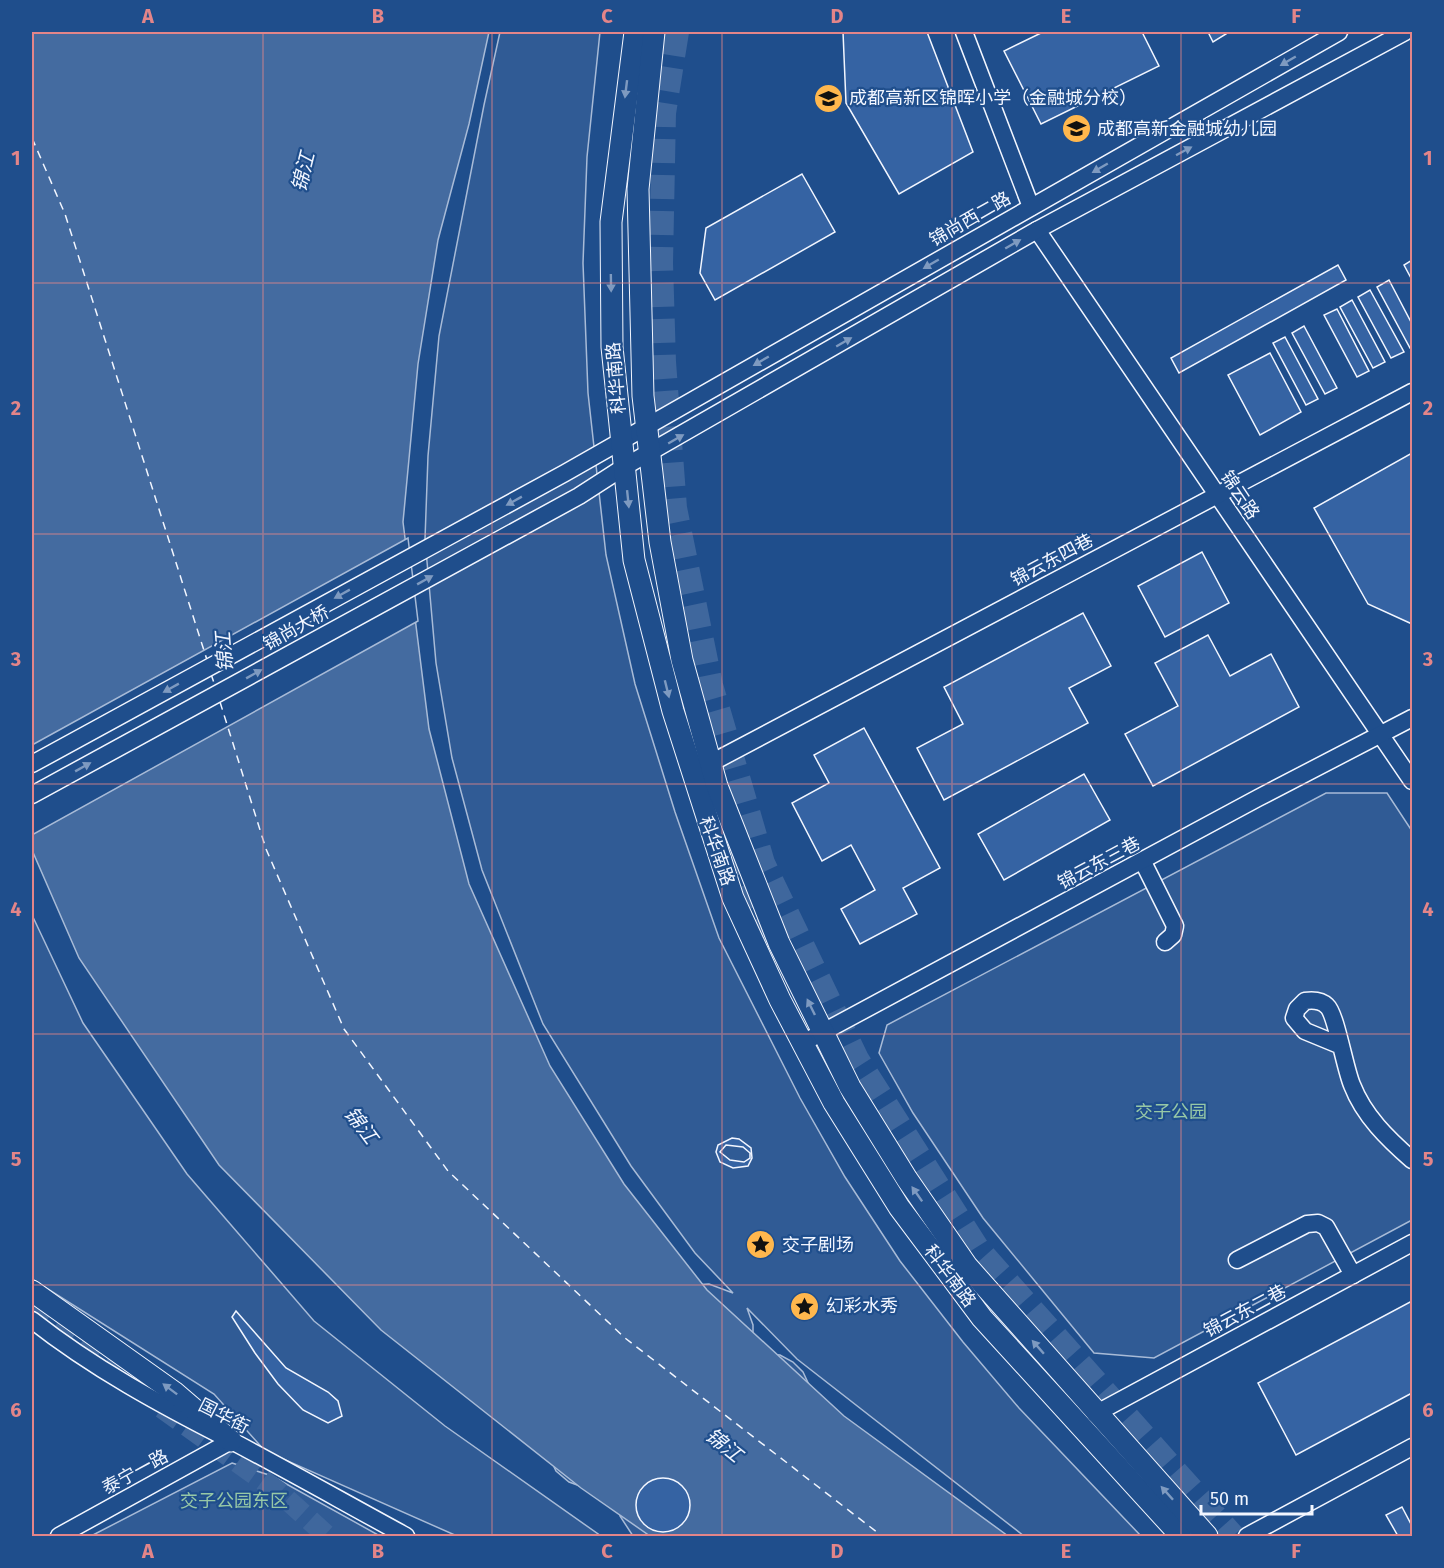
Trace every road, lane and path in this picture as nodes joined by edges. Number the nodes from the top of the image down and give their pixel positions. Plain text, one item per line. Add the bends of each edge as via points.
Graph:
1 (964, 32) edge
2 (1338, 32) edge
3 (1405, 32) edge
4 (650, 33) edge
5 (1031, 207) junction
6 (1037, 230) junction
7 (1413, 392) edge
8 (648, 425) junction
9 (621, 440) junction
10 (651, 454) junction
11 (624, 467) junction
12 (1217, 495) junction
13 (1413, 718) edge
14 (1381, 735) junction
15 (711, 763) junction
16 (32, 764) edge
17 (1413, 781) edge
18 (32, 795) edge
19 (1143, 862) junction
20 (1165, 942) dead end
21 (823, 1032) junction
22 (803, 1042) junction
23 (1339, 1045) dead end
24 (1413, 1160) edge
25 (1413, 1243) edge
26 (1237, 1260) dead end
27 (1353, 1275) junction
28 (32, 1291) edge
29 (32, 1320) edge
30 (1095, 1414) junction
31 (231, 1441) junction
32 (1413, 1447) edge
33 (59, 1536) edge
34 (406, 1536) edge
35 (1181, 1536) edge
36 (1207, 1536) edge
37 (1247, 1536) edge

1 - 5 street
2 -> 5 street, 锦尚西二路
6 -> 3 street, 锦尚大桥
4 - 8 main road, 科华南路 via 638,189 643,396
4 -> 9 main road, 科华南路 via 611,222 612,348
5 -> 8 street, 锦尚西二路
10 -> 6 street, 锦尚大桥
6 - 12 street, 锦云路
7 - 12 street, 锦云东四巷
8 - 9 street, 锦尚西二路
8 - 10 main road, 科华南路
9 - 11 main road, 科华南路
9 -> 16 street, 锦尚大桥
10 - 11 street, 锦尚大桥
10 - 15 main road, 科华南路 via 660,542 682,660
18 -> 11 street, 锦尚大桥 via 579,496
11 -> 22 main road, 科华南路 via 634,560 701,804 733,898
12 - 14 street, 锦云路
12 - 15 street, 锦云东四巷
13 - 14 street, 锦云东三巷
14 - 17 street, 锦云路
14 - 19 street, 锦云东三巷
21 -> 15 main road, 科华南路 via 779,943
19 - 20 street via 1175,926 1173,935
19 - 21 street, 锦云东三巷
21 - 22 street, 锦云东三巷
30 -> 21 main road, 科华南路 via 967,1266 867,1115
22 - 35 main road, 科华南路 via 834,1103 883,1182 982,1318
23 - 24 street via 1352,1086 1375,1124
25 - 27 street, 锦云东二巷
26 - 27 street via 1307,1224 1318,1223 1326,1227
27 - 30 street, 锦云东二巷
31 -> 28 main road via 174,1392
29 - 31 street, 国华街 via 168,1410
36 -> 30 main road, 科华南路
31 - 33 street, 泰宁一路
31 - 34 street, 国华街
32 - 37 street

